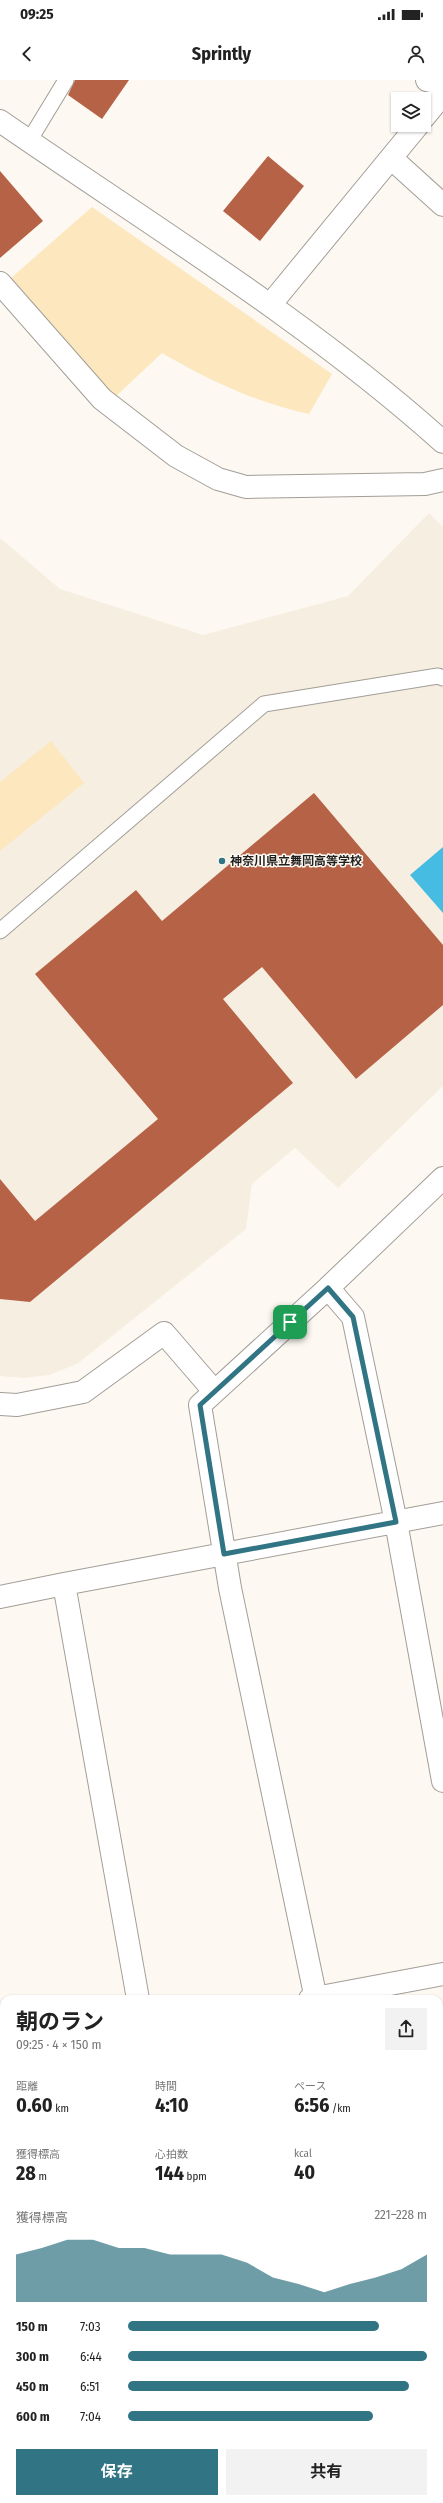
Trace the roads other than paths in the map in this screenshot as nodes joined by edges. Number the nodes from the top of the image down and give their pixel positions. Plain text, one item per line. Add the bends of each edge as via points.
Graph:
1 (66, 80) edge
2 (427, 80) edge
3 (443, 84) edge
4 (443, 94) edge
5 (431, 109) edge
6 (0, 121) edge
7 (412, 132) edge
8 (29, 141) junction
9 (391, 158) junction
10 (443, 204) edge
11 (0, 283) edge
12 (270, 305) junction
13 (443, 442) edge
14 (443, 480) edge
15 (443, 678) edge
16 (0, 931) edge
17 (443, 1178) edge
18 (328, 1288) junction
19 (214, 1391) junction
20 (0, 1404) edge
21 (443, 1513) edge
22 (396, 1522) junction
23 (224, 1554) junction
24 (64, 1584) junction
25 (0, 1597) edge
26 (443, 1781) edge
27 (443, 1974) edge
28 (137, 1995) edge
29 (313, 1995) edge
30 (335, 1995) edge

1 - 8 lane
2 - 3 street
4 - 5 street
6 - 8 street
7 - 9 street
8 - 12 street
9 - 10 street
9 - 12 street
11 - 14 street via 102,399 176,456 218,479 246,487 425,484
12 - 13 street via 377,384
15 - 16 lane via 438,676 264,704
17 - 18 street
18 - 19 street
18 - 22 street via 353,1317
19 - 20 street via 164,1334 83,1392 17,1405
19 - 23 street via 200,1405
21 - 22 street
22 - 23 street
22 - 26 street
23 - 24 street
23 - 29 street
24 - 25 street
24 - 28 street
27 - 30 street

